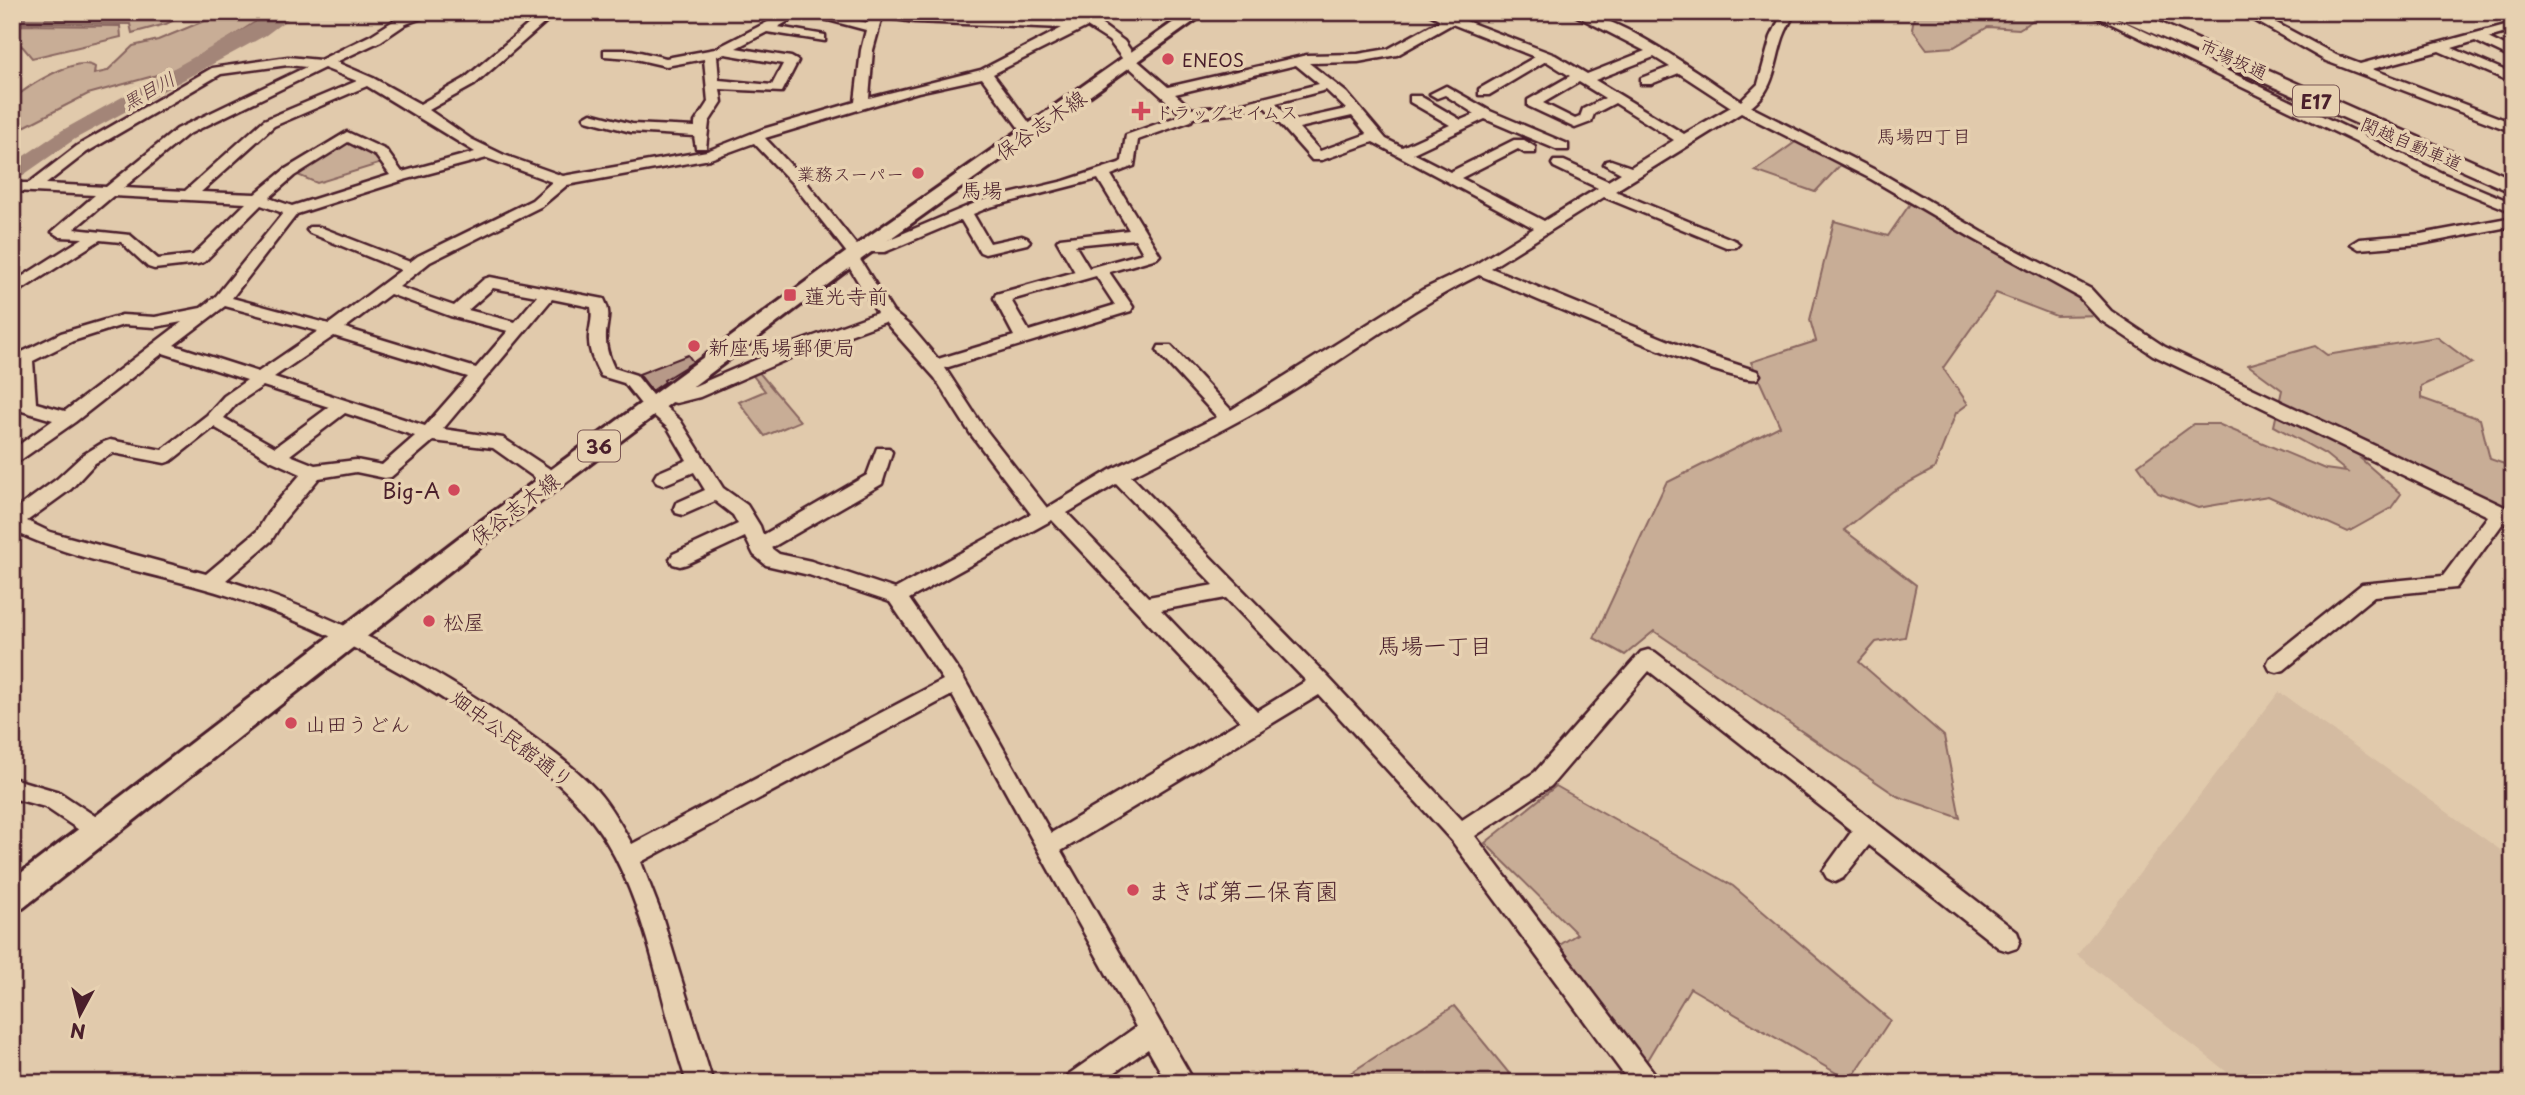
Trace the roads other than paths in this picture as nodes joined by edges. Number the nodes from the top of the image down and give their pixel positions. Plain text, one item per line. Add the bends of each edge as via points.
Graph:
1 (432, 12) edge
2 (551, 12) edge
3 (797, 12) edge
4 (807, 12) edge
5 (1111, 12) edge
6 (1199, 12) edge
7 (1431, 12) edge
8 (1465, 12) edge
9 (1575, 12) edge
10 (1789, 12) edge
11 (2093, 12) edge
12 (2120, 12) edge
13 (2146, 12) edge
14 (2246, 12) edge
15 (873, 18) edge
16 (1052, 18) edge
17 (1449, 20) junction
18 (1084, 24) junction
19 (2513, 27) edge
20 (764, 28) junction
21 (2477, 37) junction
22 (820, 38) dead end
23 (2440, 47) junction
24 (716, 52) junction
25 (1654, 52) junction
26 (609, 53) dead end
27 (2513, 55) edge
28 (1545, 56) junction
29 (1131, 60) junction
30 (1299, 61) junction
31 (319, 64) junction
32 (1679, 68) junction
33 (2358, 69) junction
34 (985, 74) junction
35 (1584, 77) junction
36 (2513, 79) edge
37 (368, 80) junction
38 (1646, 81) dead end
39 (714, 84) junction
40 (1329, 85) junction
41 (1166, 92) junction
42 (1483, 92) dead end
43 (1437, 94) dead end
44 (1617, 97) junction
45 (1415, 99) dead end
46 (1267, 101) junction
47 (861, 106) junction
48 (1741, 107) junction
49 (420, 110) junction
50 (1355, 111) junction
51 (1186, 114) junction
52 (1485, 114) junction
53 (598, 121) dead end
54 (1460, 125) junction
55 (1290, 126) junction
56 (2513, 128) edge
57 (701, 132) junction
58 (1029, 132) junction
59 (1376, 136) junction
60 (756, 137) junction
61 (1684, 140) junction
62 (1563, 147) dead end
63 (1530, 150) dead end
64 (488, 153) junction
65 (1402, 153) junction
66 (701, 156) junction
67 (1559, 164) dead end
68 (1611, 164) dead end
69 (1102, 173) junction
70 (1633, 173) junction
71 (2513, 174) edge
72 (399, 177) junction
73 (1451, 178) junction
74 (562, 181) junction
75 (2513, 187) edge
76 (24, 188) edge
77 (1607, 190) junction
78 (110, 191) junction
79 (190, 195) junction
80 (258, 199) junction
81 (2513, 208) edge
82 (292, 211) junction
83 (965, 213) junction
84 (2513, 221) edge
85 (1546, 228) junction
86 (315, 230) dead end
87 (1139, 234) junction
88 (97, 235) junction
89 (1022, 241) dead end
90 (1731, 244) dead end
91 (2359, 244) dead end
92 (857, 253) junction
93 (410, 268) junction
94 (1479, 270) junction
95 (1093, 273) junction
96 (387, 288) junction
97 (12, 291) edge
98 (547, 295) junction
99 (222, 300) junction
100 (456, 312) junction
101 (205, 313) junction
102 (887, 315) junction
103 (518, 328) junction
104 (332, 330) junction
105 (1024, 338) junction
106 (163, 347) junction
107 (1165, 349) dead end
108 (934, 366) junction
109 (480, 375) junction
110 (1751, 375) dead end
111 (261, 377) junction
112 (659, 400) junction
113 (342, 406) junction
114 (69, 418) junction
115 (213, 419) junction
116 (1229, 419) junction
117 (429, 434) junction
118 (883, 452) dead end
119 (276, 456) junction
120 (12, 460) edge
121 (698, 463) junction
122 (313, 472) junction
123 (1118, 474) junction
124 (663, 478) dead end
125 (552, 480) junction
126 (716, 493) junction
127 (683, 508) dead end
128 (1049, 514) junction
129 (2506, 517) edge
130 (12, 522) edge
131 (751, 527) junction
132 (759, 546) junction
133 (680, 559) dead end
134 (209, 583) junction
135 (1231, 589) junction
136 (897, 597) junction
137 (1144, 606) junction
138 (348, 636) junction
139 (2277, 664) dead end
140 (956, 683) junction
141 (1321, 683) junction
142 (1255, 723) junction
143 (12, 788) edge
144 (1867, 830) junction
145 (99, 831) junction
146 (1460, 834) junction
147 (1046, 848) junction
148 (627, 858) junction
149 (1835, 871) dead end
150 (12, 898) edge
151 (2008, 940) dead end
152 (1152, 1031) junction
153 (701, 1083) edge
154 (1078, 1083) edge
155 (1182, 1083) edge
156 (1646, 1083) edge

1 - 31 street via 402,21
2 - 49 street via 469,82
3 - 20 street
4 - 15 street
5 - 18 street
6 - 29 main road, 保谷志木線 / 36
7 - 17 street
8 - 17 street
9 - 25 street
10 - 48 street via 1765,84
11 - 81 street, 市場坂通
12 - 75 highway, 関越自動車道 / E17
13 - 71 highway, 関越自動車道 / E17
14 - 33 street
15 - 16 street
15 - 47 street
16 - 18 street
17 - 28 street
17 - 30 street via 1392,52
18 - 29 street via 1110,35
18 - 34 street
19 - 21 street
20 - 22 street
20 - 24 street
21 - 23 street
21 - 27 street
23 - 33 street
23 - 36 street
24 - 26 street via 666,62
24 - 39 street
24 - 39 street via 791,61 776,89
25 - 32 street
25 - 35 street
28 - 35 street
28 - 42 street
29 - 41 street
29 - 58 main road, 保谷志木線 / 36
30 - 40 street
30 - 41 street
31 - 37 street
31 - 76 street via 288,61 218,71
31 - 78 street via 182,132
32 - 38 street
32 - 48 street
33 - 56 street
34 - 47 street
34 - 58 street
35 - 44 street
35 - 44 street via 1532,103 1575,124
37 - 49 street
37 - 79 street via 270,123
39 - 57 street via 715,102
40 - 46 street
40 - 50 street
41 - 51 street
43 - 52 street via 1446,90
44 - 61 street
45 - 54 street
46 - 51 street
46 - 55 street
47 - 60 street
48 - 61 street
48 - 129 street via 1876,176 2085,293 2105,315 2159,351
49 - 64 street
50 - 55 street
50 - 59 street
51 - 69 street via 1186,118 1131,138 1129,163
52 - 54 street
52 - 62 street
53 - 57 street
54 - 65 street
55 - 59 street via 1317,157
57 - 66 street
58 - 92 main road, 保谷志木線 / 36
59 - 65 street
60 - 66 street
60 - 92 street
61 - 70 street
63 - 73 street via 1519,143
64 - 72 street
64 - 74 street
65 - 73 street
66 - 74 street
67 - 77 street
68 - 70 street
69 - 83 street
69 - 87 street
70 - 77 street
72 - 80 street via 381,153 347,136
72 - 82 street
73 - 85 street
74 - 93 street via 537,203
76 - 78 street
77 - 85 street
77 - 90 street
78 - 79 street
78 - 88 street via 60,232
79 - 80 street
80 - 82 street
80 - 88 street via 198,259 154,264 125,238
82 - 99 street
83 - 89 street via 985,250
83 - 92 street via 880,249
84 - 91 street via 2421,239
85 - 94 street
86 - 93 street
87 - 95 street via 1152,256
87 - 95 street via 1065,241
88 - 97 street
92 - 102 street
92 - 112 main road, 保谷志木線 / 36
93 - 96 street
94 - 110 street via 1683,353
94 - 116 street via 1428,294
95 - 105 street via 1002,298
95 - 105 street via 1125,307
96 - 100 street
96 - 104 street
98 - 100 street via 490,282
98 - 103 street
98 - 112 street via 598,303 602,321 597,330 598,351 607,372 630,379
99 - 101 street
99 - 104 street
100 - 103 street
101 - 106 street
101 - 114 street via 155,322 122,320 66,337 24,358 28,407
102 - 108 street
102 - 112 street via 694,393
103 - 109 street
104 - 109 street
104 - 111 street
105 - 108 street
106 - 111 street
106 - 114 street
107 - 116 street
108 - 128 street via 976,429
109 - 117 street
111 - 113 street
111 - 115 street
112 - 121 street
112 - 125 main road, 保谷志木線 / 36
113 - 117 street
113 - 119 street
114 - 120 street
115 - 119 street
115 - 130 street via 165,457 110,446
116 - 123 street
117 - 122 street via 385,472 356,466
117 - 125 street via 498,442
118 - 132 street via 875,479
119 - 122 street
121 - 124 street
121 - 126 street
122 - 134 street via 264,536
123 - 128 street
123 - 135 street
125 - 138 main road, 保谷志木線 / 36
126 - 127 street
126 - 131 street via 740,510
128 - 136 street
128 - 137 street
129 - 139 street via 2449,583 2369,589
130 - 134 street, 畑中公民館通り via 44,538
131 - 132 street
131 - 133 street
132 - 136 street via 773,560
134 - 138 street, 畑中公民館通り via 264,600
135 - 137 street
135 - 141 street
136 - 140 street
137 - 142 street
138 - 145 main road, 保谷志木線 / 36
138 - 148 street, 畑中公民館通り via 431,678 549,761 587,793
140 - 147 street
140 - 148 street
141 - 142 street
141 - 146 street
142 - 147 street
143 - 145 street via 51,799
144 - 146 street via 1648,658 1543,779
144 - 149 street
144 - 151 street
145 - 150 main road, 保谷志木線 / 36
146 - 156 street
147 - 152 street
148 - 153 street, 畑中公民館通り via 659,936
152 - 154 street
152 - 155 street

